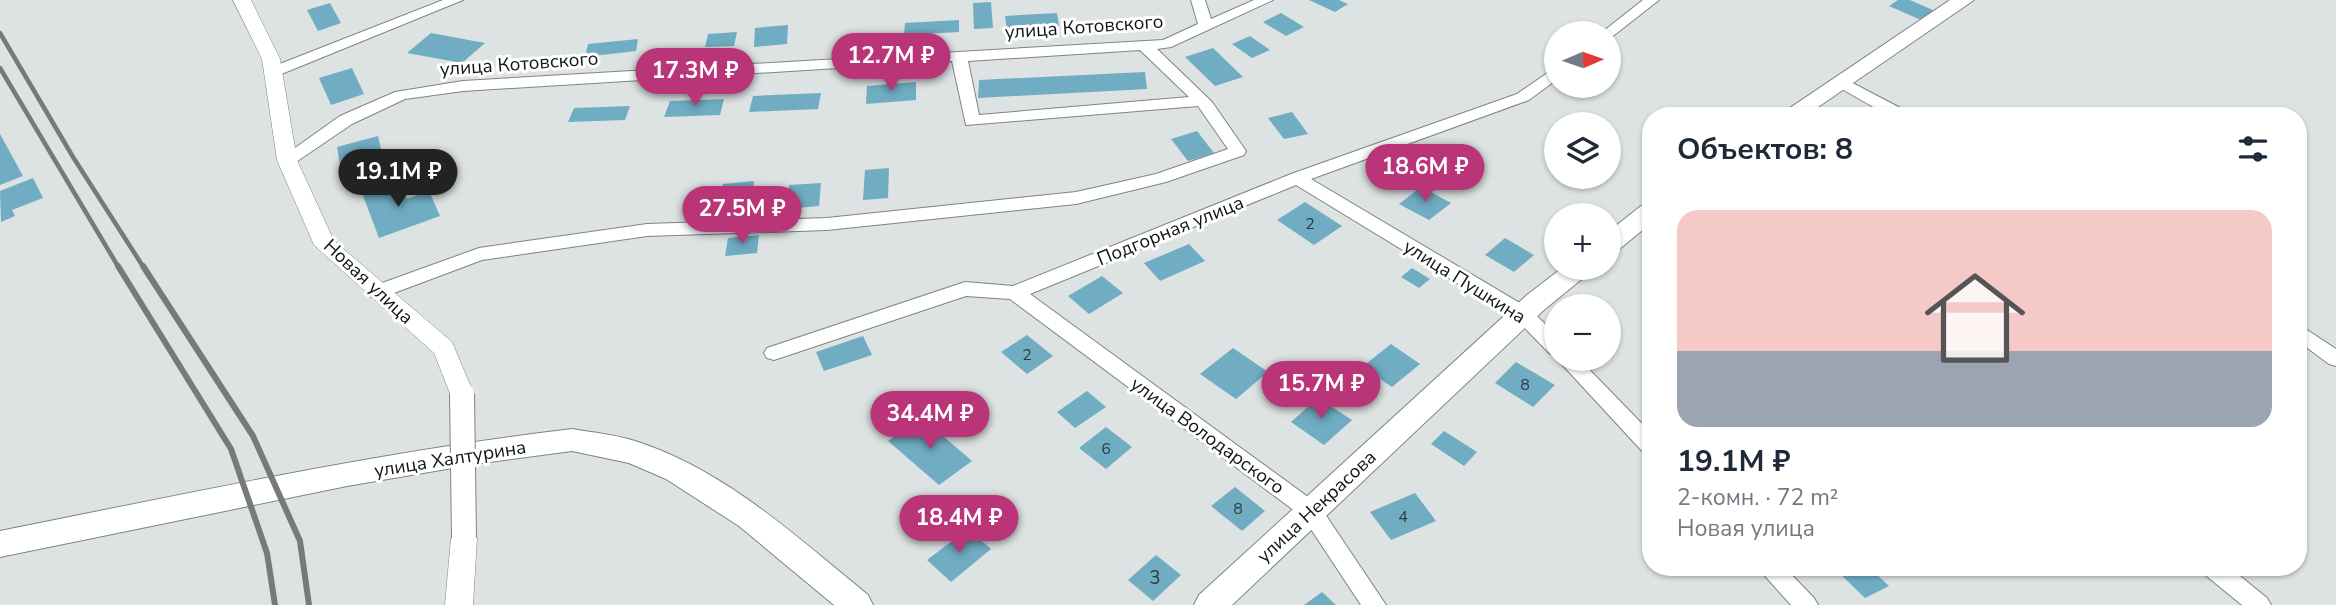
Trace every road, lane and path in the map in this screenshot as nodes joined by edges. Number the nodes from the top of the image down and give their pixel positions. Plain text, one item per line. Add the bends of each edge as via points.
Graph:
1 (242, 0) edge
2 (456, 0) edge
3 (1198, 0) edge
4 (1266, 0) edge
5 (1652, 0) edge
6 (1964, 0) edge
7 (1621, 23) edge
8 (1206, 27) junction
9 (1144, 45) junction
10 (959, 56) junction
11 (273, 72) junction
12 (1544, 81) edge
13 (1841, 82) junction
14 (1202, 101) junction
15 (1803, 107) edge
16 (1886, 107) edge
17 (287, 160) junction
18 (1297, 178) junction
19 (1642, 218) edge
20 (1621, 235) edge
21 (1564, 280) edge
22 (378, 292) junction
23 (1015, 293) junction
24 (1523, 314) junction
25 (1544, 336) edge
26 (2307, 338) edge
27 (774, 353) dead end
28 (2336, 359) edge
29 (1579, 371) edge
30 (1642, 437) edge
31 (1311, 511) junction
32 (0, 544) edge
33 (1778, 576) edge
34 (2223, 576) edge
35 (459, 605) edge
36 (857, 605) edge
37 (1210, 605) edge
38 (1374, 605) edge
39 (1806, 605) edge
40 (2259, 605) edge

1 - 11 street, Новая улица
2 - 11 street
3 - 8 street
4 - 8 street, улица Котовского
5 - 7 street
6 - 13 main road
8 - 9 street, улица Котовского via 1166,44
9 - 10 street, улица Котовского
9 - 14 street
10 - 14 street via 972,121
10 - 17 street, улица Котовского via 463,86 401,95 346,120
11 - 17 street, Новая улица
12 - 18 street, Подгорная улица via 1523,97
13 - 15 main road
13 - 16 street
14 - 22 street via 1238,150 1160,178 1076,198 827,224 647,230 478,254
17 - 22 street, Новая улица via 325,245
18 - 23 street, Подгорная улица
18 - 24 street, улица Пушкина
19 - 20 main road
21 - 24 main road, улица Некрасова
22 - 35 street, Новая улица, bridge via 444,348 462,394 464,538
23 - 27 street, Подгорная улица via 965,289
23 - 31 street, улица Володарского
24 - 25 street, улица Пушкина
24 - 31 main road, улица Некрасова
26 - 28 street
29 - 30 street
31 - 37 main road, улица Некрасова
31 - 38 street, улица Володарского
32 - 36 main road, улица Халтурина via 360,472 572,440 634,452 676,471 750,517
33 - 39 street
34 - 40 street

